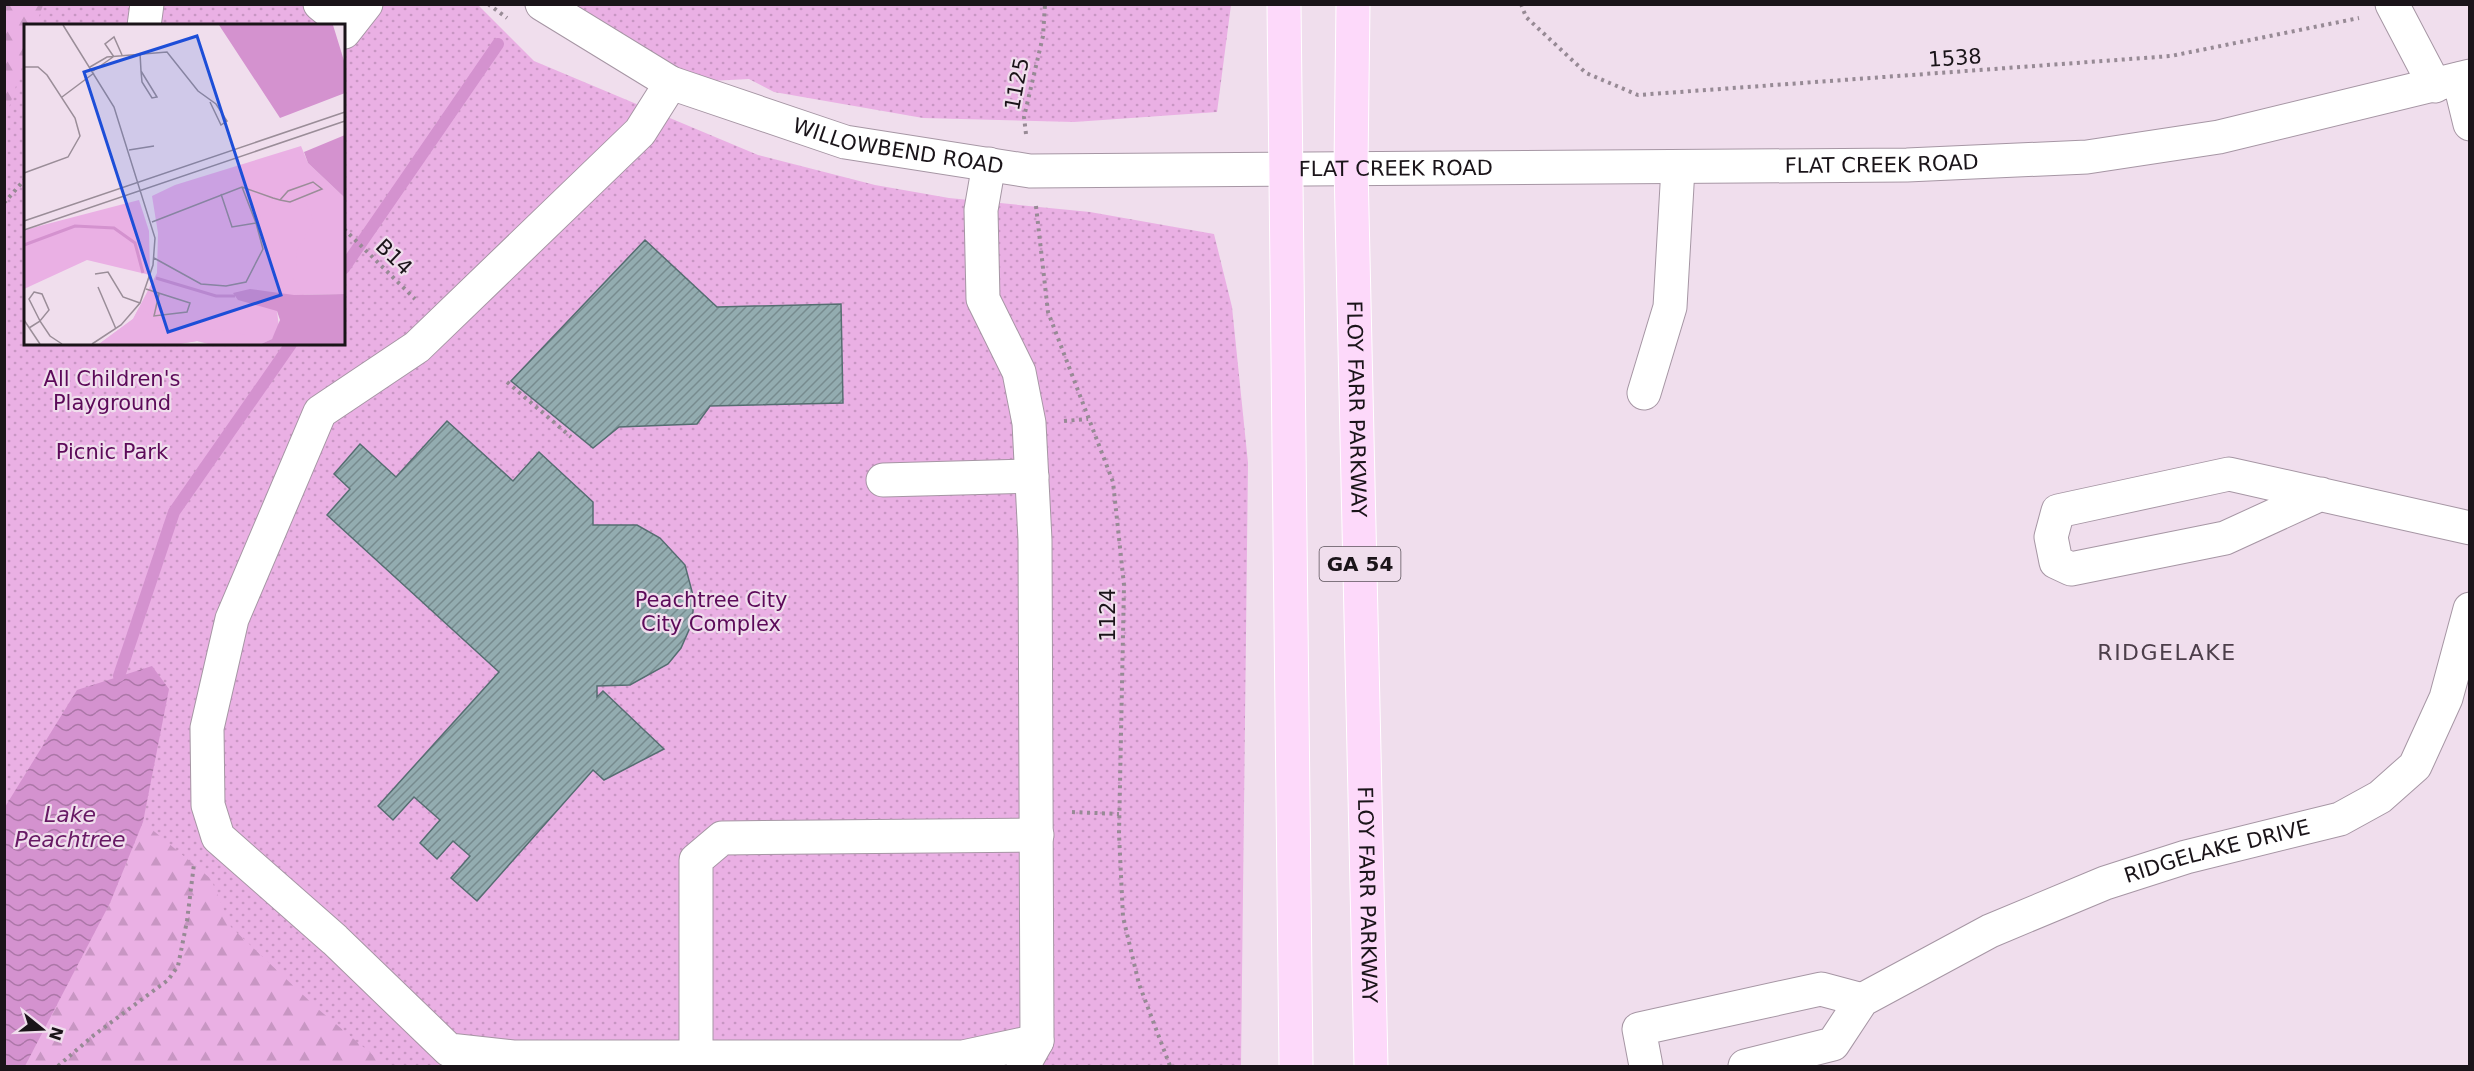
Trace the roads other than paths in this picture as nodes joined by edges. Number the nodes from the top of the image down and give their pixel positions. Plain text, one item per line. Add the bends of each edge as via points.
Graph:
1 (147, 4) edge
2 (320, 4) edge
3 (542, 4) edge
4 (1284, 4) edge
5 (1353, 4) edge
6 (2393, 8) edge
7 (352, 21) edge
8 (144, 24) edge
9 (2454, 80) edge
10 (671, 83) junction
11 (2469, 124) edge
12 (989, 164) junction
13 (1351, 167) junction
14 (1286, 168) junction
15 (1678, 168) junction
16 (1644, 393) dead end
17 (1032, 476) junction
18 (883, 480) dead end
19 (2321, 494) junction
20 (2469, 528) edge
21 (2469, 609) edge
22 (1037, 822) junction
23 (1862, 1000) junction
24 (1030, 1054) edge
25 (696, 1057) junction
26 (1296, 1066) edge
27 (1371, 1066) edge
28 (1646, 1066) edge
29 (1745, 1066) edge

1 - 8 street
2 - 7 street
3 - 10 street, WILLOWBEND ROAD
4 - 14 main road, GA 54
5 - 13 main road, FLOY FARR PARKWAY / GA 54
6 - 9 street
9 - 11 street
9 - 15 street, FLAT CREEK ROAD via 2219,137 2087,157 1907,165
10 - 12 street, WILLOWBEND ROAD via 845,142
10 - 25 street via 640,132 417,347 320,412 232,619 207,728 208,805 218,837 335,940 449,1050 513,1057
12 - 14 street, WILLOWBEND ROAD via 1030,171
12 - 17 street via 981,210 983,299 1019,372 1029,423
13 - 14 street, FLAT CREEK ROAD
13 - 15 street, FLAT CREEK ROAD
13 - 27 main road, FLOY FARR PARKWAY / GA 54
14 - 26 main road, GA 54
15 - 16 street via 1670,307
17 - 18 street
17 - 22 street
19 - 19 street via 2229,474 2058,512 2051,537 2056,562 2071,569 2225,538
19 - 20 street
21 - 23 street, RIDGELAKE DRIVE via 2446,698 2415,766 2380,797 2340,819 2186,857 2105,883 1990,931
22 - 24 street
22 - 25 street via 722,838 696,860
23 - 28 street via 1821,989 1639,1029
23 - 29 street, RIDGELAKE DRIVE via 1833,1044
24 - 25 street via 963,1058

